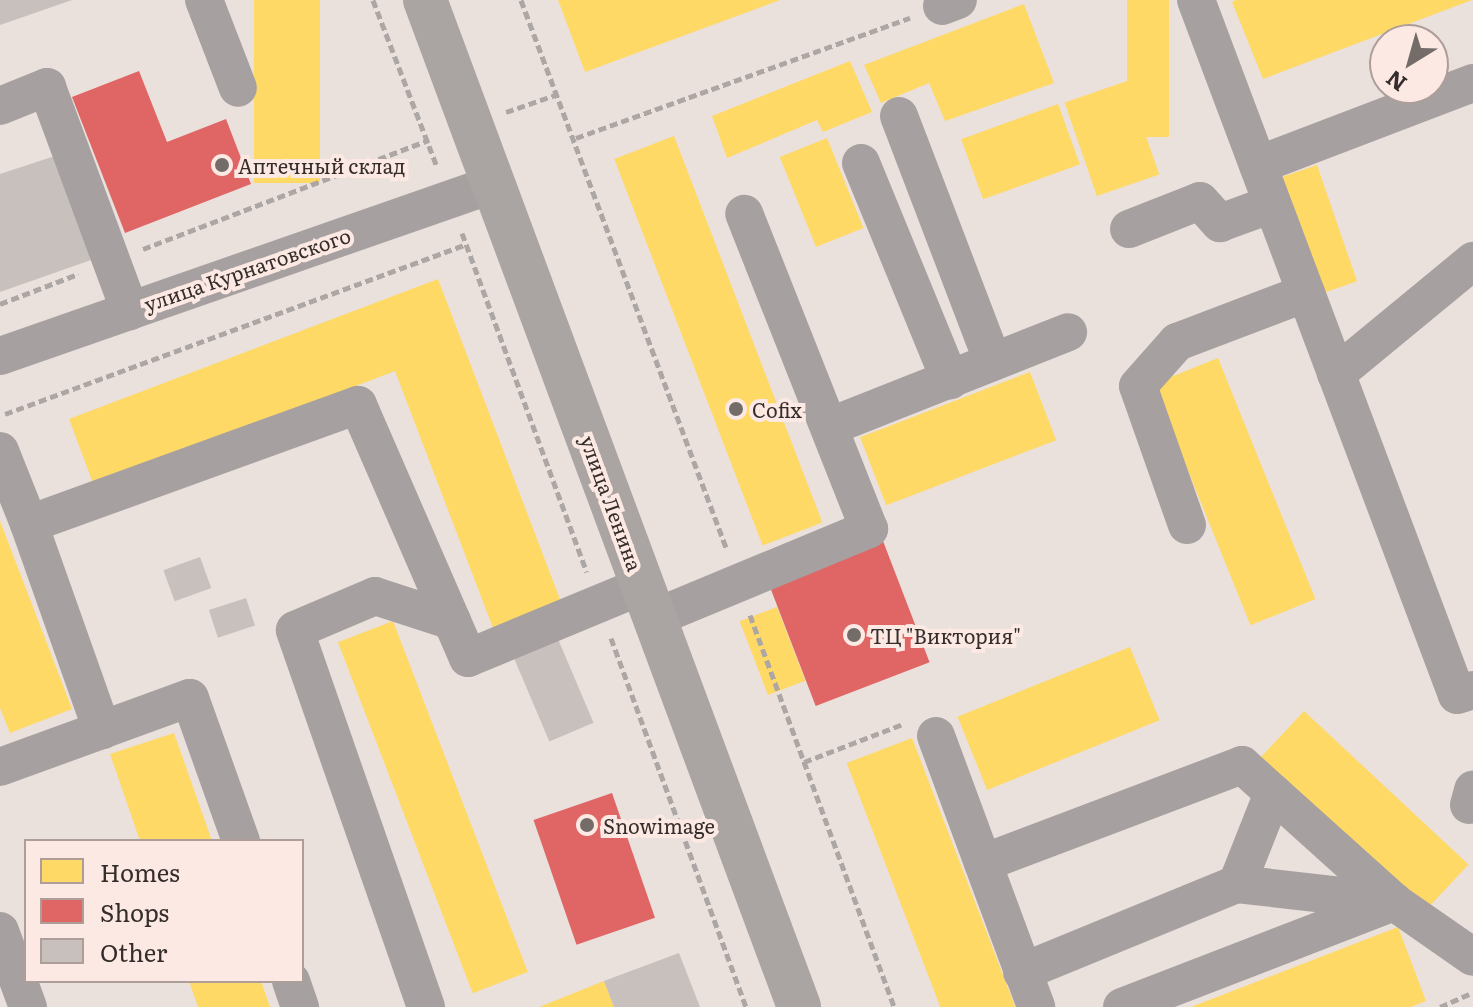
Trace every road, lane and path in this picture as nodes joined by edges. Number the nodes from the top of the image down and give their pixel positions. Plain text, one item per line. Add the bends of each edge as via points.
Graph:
1 (204, 0) edge
2 (373, 0) edge
3 (425, 0) edge
4 (521, 0) edge
5 (1196, 0) edge
6 (950, 3) edge
7 (1473, 83) edge
8 (238, 88) dead end
9 (558, 94) junction
10 (0, 106) edge
11 (899, 116) dead end
12 (471, 125) junction
13 (576, 138) junction
14 (427, 140) junction
15 (861, 163) dead end
16 (1258, 165) junction
17 (494, 184) junction
18 (450, 198) junction
19 (1272, 204) junction
20 (744, 214) dead end
21 (1129, 229) dead end
22 (466, 244) junction
23 (112, 261) junction
24 (1473, 261) edge
25 (1306, 293) junction
26 (0, 304) edge
27 (130, 311) junction
28 (1068, 332) dead end
29 (0, 356) edge
30 (993, 362) junction
31 (1336, 374) junction
32 (950, 380) junction
33 (0, 416) edge
34 (831, 426) junction
35 (0, 451) edge
36 (29, 524) junction
37 (1187, 525) dead end
38 (738, 581) junction
39 (648, 602) junction
40 (599, 604) junction
41 (452, 621) junction
42 (1473, 690) edge
43 (102, 730) junction
44 (936, 736) joint
45 (804, 762) junction
46 (0, 767) edge
47 (1273, 793) junction
48 (240, 839) edge
49 (983, 863) junction
50 (1237, 884) junction
51 (1394, 902) junction
52 (0, 931) edge
53 (1473, 957) edge
54 (1022, 972) junction
55 (292, 983) edge
56 (1473, 992) edge
57 (1459, 1004) edge
58 (28, 1007) edge
59 (300, 1007) edge
60 (426, 1007) edge
61 (746, 1007) edge
62 (799, 1007) edge
63 (894, 1007) edge
64 (1036, 1007) edge
65 (1122, 1007) edge
66 (1440, 1007) edge

1 - 8 street
2 - 14 path
3 - 12 main road, улица Ленина
4 - 9 path
5 - 16 street
6 - 13 path
7 - 16 street
9 - 12 path
9 - 13 path
10 - 23 street via 47,87
11 - 30 street
12 - 14 path
12 - 17 main road, улица Ленина
13 - 38 path
14 - 18 path
14 - 23 path
15 - 32 street
16 - 19 street
17 - 18 street, улица Курнатовского
17 - 39 main road, улица Ленина
18 - 22 path
18 - 27 street, улица Курнатовского
19 - 21 street via 1220,223 1200,201
19 - 25 street
20 - 34 street
22 - 33 path
22 - 40 path
23 - 26 path
23 - 27 street
24 - 31 street
25 - 31 street
25 - 37 street via 1177,342 1138,386
27 - 29 street, улица Курнатовского
28 - 30 street
30 - 32 street
31 - 42 street via 1457,695
32 - 34 street
34 - 38 street via 869,529
35 - 36 street
36 - 41 street via 358,405
36 - 43 street
38 - 39 street
38 - 45 path
39 - 40 street
39 - 62 main road, улица Ленина
40 - 41 street via 468,658
40 - 61 path
41 - 60 street via 375,596 295,630
43 - 46 street
43 - 48 street via 190,698
44 - 45 path via 910,722
44 - 49 street
45 - 63 path
47 - 49 street via 1242,765
47 - 50 street
47 - 51 street
49 - 54 street
50 - 51 street
50 - 54 street
51 - 53 street
51 - 65 street
52 - 58 street
54 - 64 street
55 - 59 street
56 - 57 path
57 - 66 path

